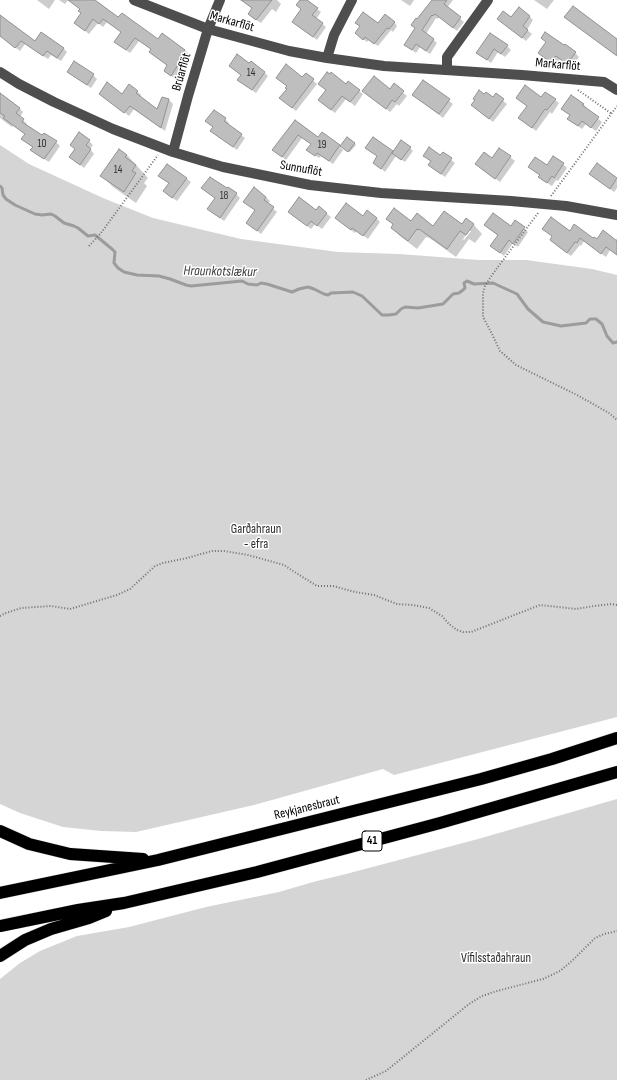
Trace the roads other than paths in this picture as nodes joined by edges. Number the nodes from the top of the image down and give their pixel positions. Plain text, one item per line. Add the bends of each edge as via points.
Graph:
1 (134, 0) edge
2 (220, 0) edge
3 (352, 0) edge
4 (488, 0) edge
5 (208, 29) junction
6 (327, 58) junction
7 (447, 70) junction
8 (0, 72) edge
9 (617, 90) edge
10 (173, 152) junction
11 (617, 216) edge
12 (617, 738) edge
13 (617, 772) edge
14 (0, 831) edge
15 (158, 860) junction
16 (0, 893) edge
17 (124, 904) junction
18 (0, 926) edge
19 (0, 956) edge

1 - 5 street, Markarflöt
2 - 5 street, Brúarflöt
3 - 6 street via 334,34
4 - 7 street via 452,50
5 - 6 street, Markarflöt via 289,51
5 - 10 street, Brúarflöt
6 - 7 street, Markarflöt via 384,66
7 - 9 street, Markarflöt via 604,82
8 - 10 street, Sunnuflöt via 54,102 113,129
10 - 11 street, Sunnuflöt via 223,167 310,185 381,193 566,206
12 - 15 highway, Reykjanesbraut via 481,779
13 - 17 highway, 41 via 257,872
14 - 15 highway via 29,844 70,854
15 - 16 highway, Reykjanesbraut
17 - 18 highway, 41 via 78,910
17 - 19 highway via 25,940

